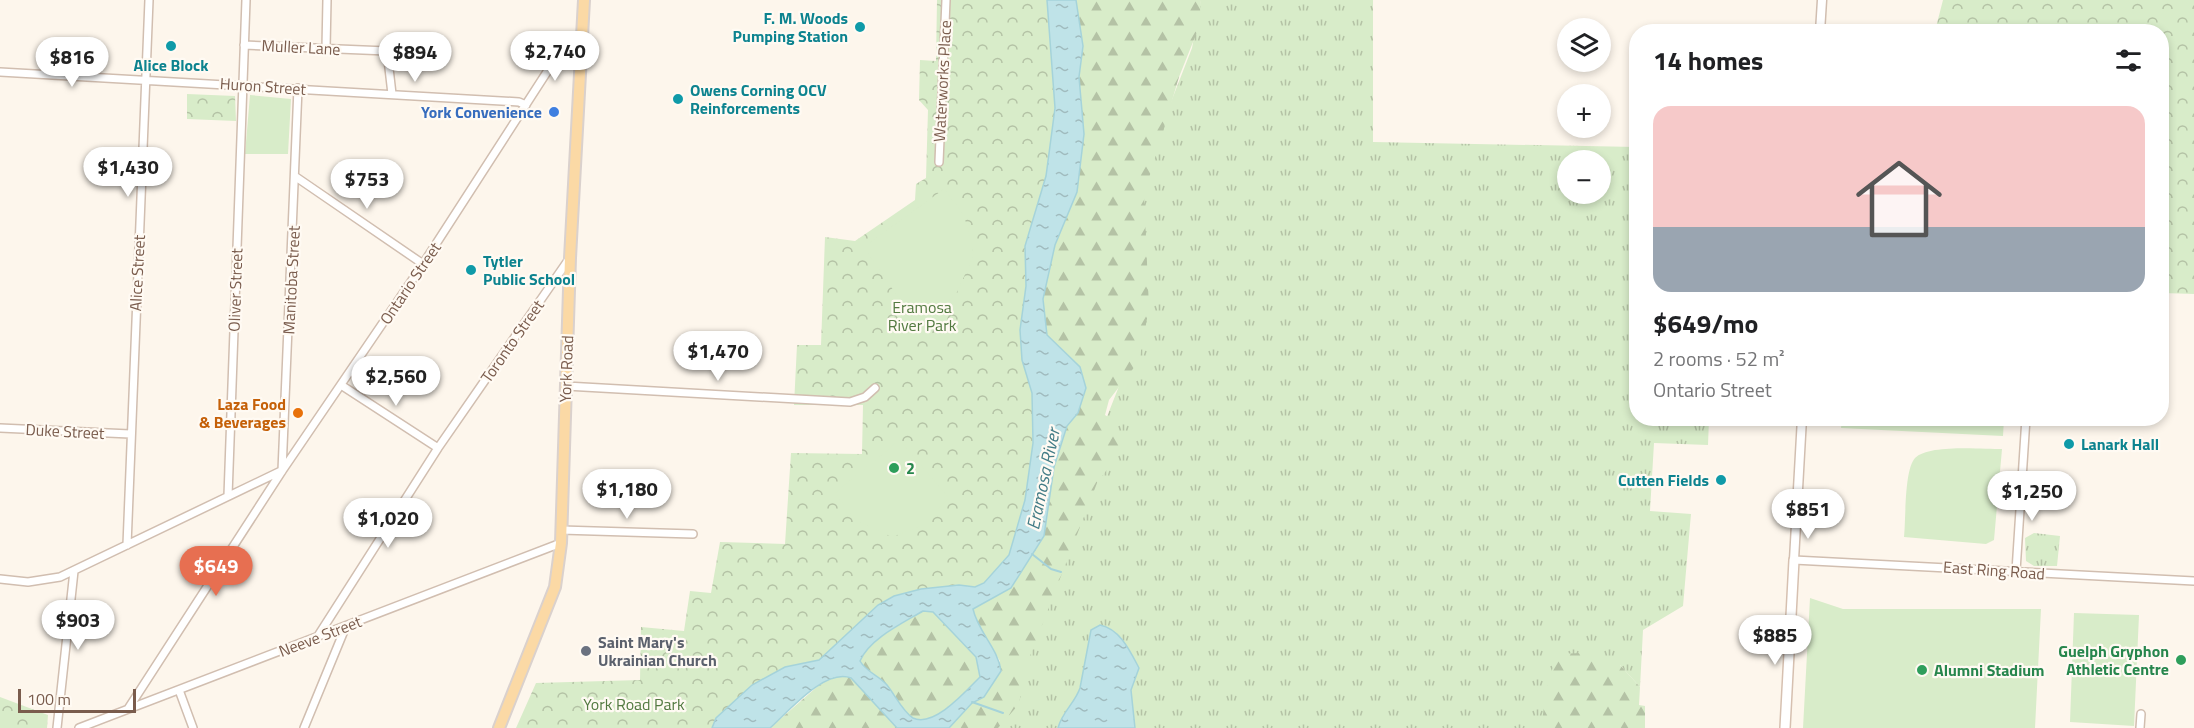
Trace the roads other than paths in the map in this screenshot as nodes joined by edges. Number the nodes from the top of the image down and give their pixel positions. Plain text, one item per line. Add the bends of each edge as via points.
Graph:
1 (149, 0) edge
2 (246, 0) edge
3 (327, 0) edge
4 (584, 0) edge
5 (946, 0) edge
6 (1822, 0) edge
7 (1820, 24) edge
8 (244, 45) junction
9 (326, 48) junction
10 (581, 53) junction
11 (0, 72) edge
12 (146, 79) junction
13 (242, 84) junction
14 (298, 88) junction
15 (393, 94) junction
16 (526, 105) junction
17 (939, 162) dead end
18 (296, 177) junction
19 (570, 258) junction
20 (423, 264) junction
21 (341, 386) junction
22 (566, 386) junction
23 (875, 388) dead end
24 (1802, 426) edge
25 (2025, 426) edge
26 (0, 428) edge
27 (130, 434) junction
28 (438, 448) junction
29 (282, 471) junction
30 (228, 496) junction
31 (561, 530) junction
32 (693, 534) dead end
33 (561, 543) junction
34 (127, 545) junction
35 (1794, 560) junction
36 (74, 571) junction
37 (2016, 571) junction
38 (0, 579) edge
39 (2194, 581) edge
40 (346, 626) junction
41 (318, 636) junction
42 (178, 690) junction
43 (129, 709) junction
44 (2140, 714) dead end
45 (57, 728) edge
46 (79, 728) edge
47 (193, 728) edge
48 (303, 728) edge
49 (500, 728) edge
50 (1785, 728) edge
51 (2140, 728) edge

1 - 12 street, Alice Street
2 - 8 street, Oliver Street
3 - 9 street
4 - 10 main road, York Road
5 - 17 street, Waterworks Place
6 - 7 street
8 - 9 street, Muller Lane
8 - 13 street, Oliver Street
9 - 15 street, Muller Lane via 387,51
10 - 16 street, Ontario Street via 557,57
10 - 19 main road, York Road
11 - 12 street, Huron Street
12 - 13 street, Huron Street
12 - 27 street, Alice Street
13 - 14 street, Huron Street
13 - 30 street, Oliver Street
14 - 15 street, Huron Street
14 - 18 street, Manitoba Street
15 - 16 street, Huron Street
16 - 20 street, Ontario Street
18 - 20 street
18 - 29 street, Manitoba Street
19 - 22 main road, York Road
19 - 28 street, Toronto Street
20 - 21 street, Ontario Street
21 - 28 street
21 - 29 street, Ontario Street
22 - 23 street via 850,402 865,398
22 - 31 main road, York Road
24 - 35 street
25 - 37 street
26 - 27 street, Duke Street
27 - 34 street, Alice Street
28 - 41 street, Toronto Street
29 - 30 street
29 - 43 street, Ontario Street
30 - 34 street
31 - 32 street
31 - 33 main road, York Road
33 - 40 street, Neeve Street
33 - 49 main road, York Road via 555,587
34 - 36 street
35 - 37 street, East Ring Road
35 - 50 main road
36 - 38 street via 37,582
36 - 45 street
37 - 39 street, East Ring Road
40 - 41 street, Neeve Street
40 - 48 street
41 - 42 street, Neeve Street
42 - 43 street, Neeve Street
42 - 47 street
43 - 46 street, Neeve Street
44 - 51 street

